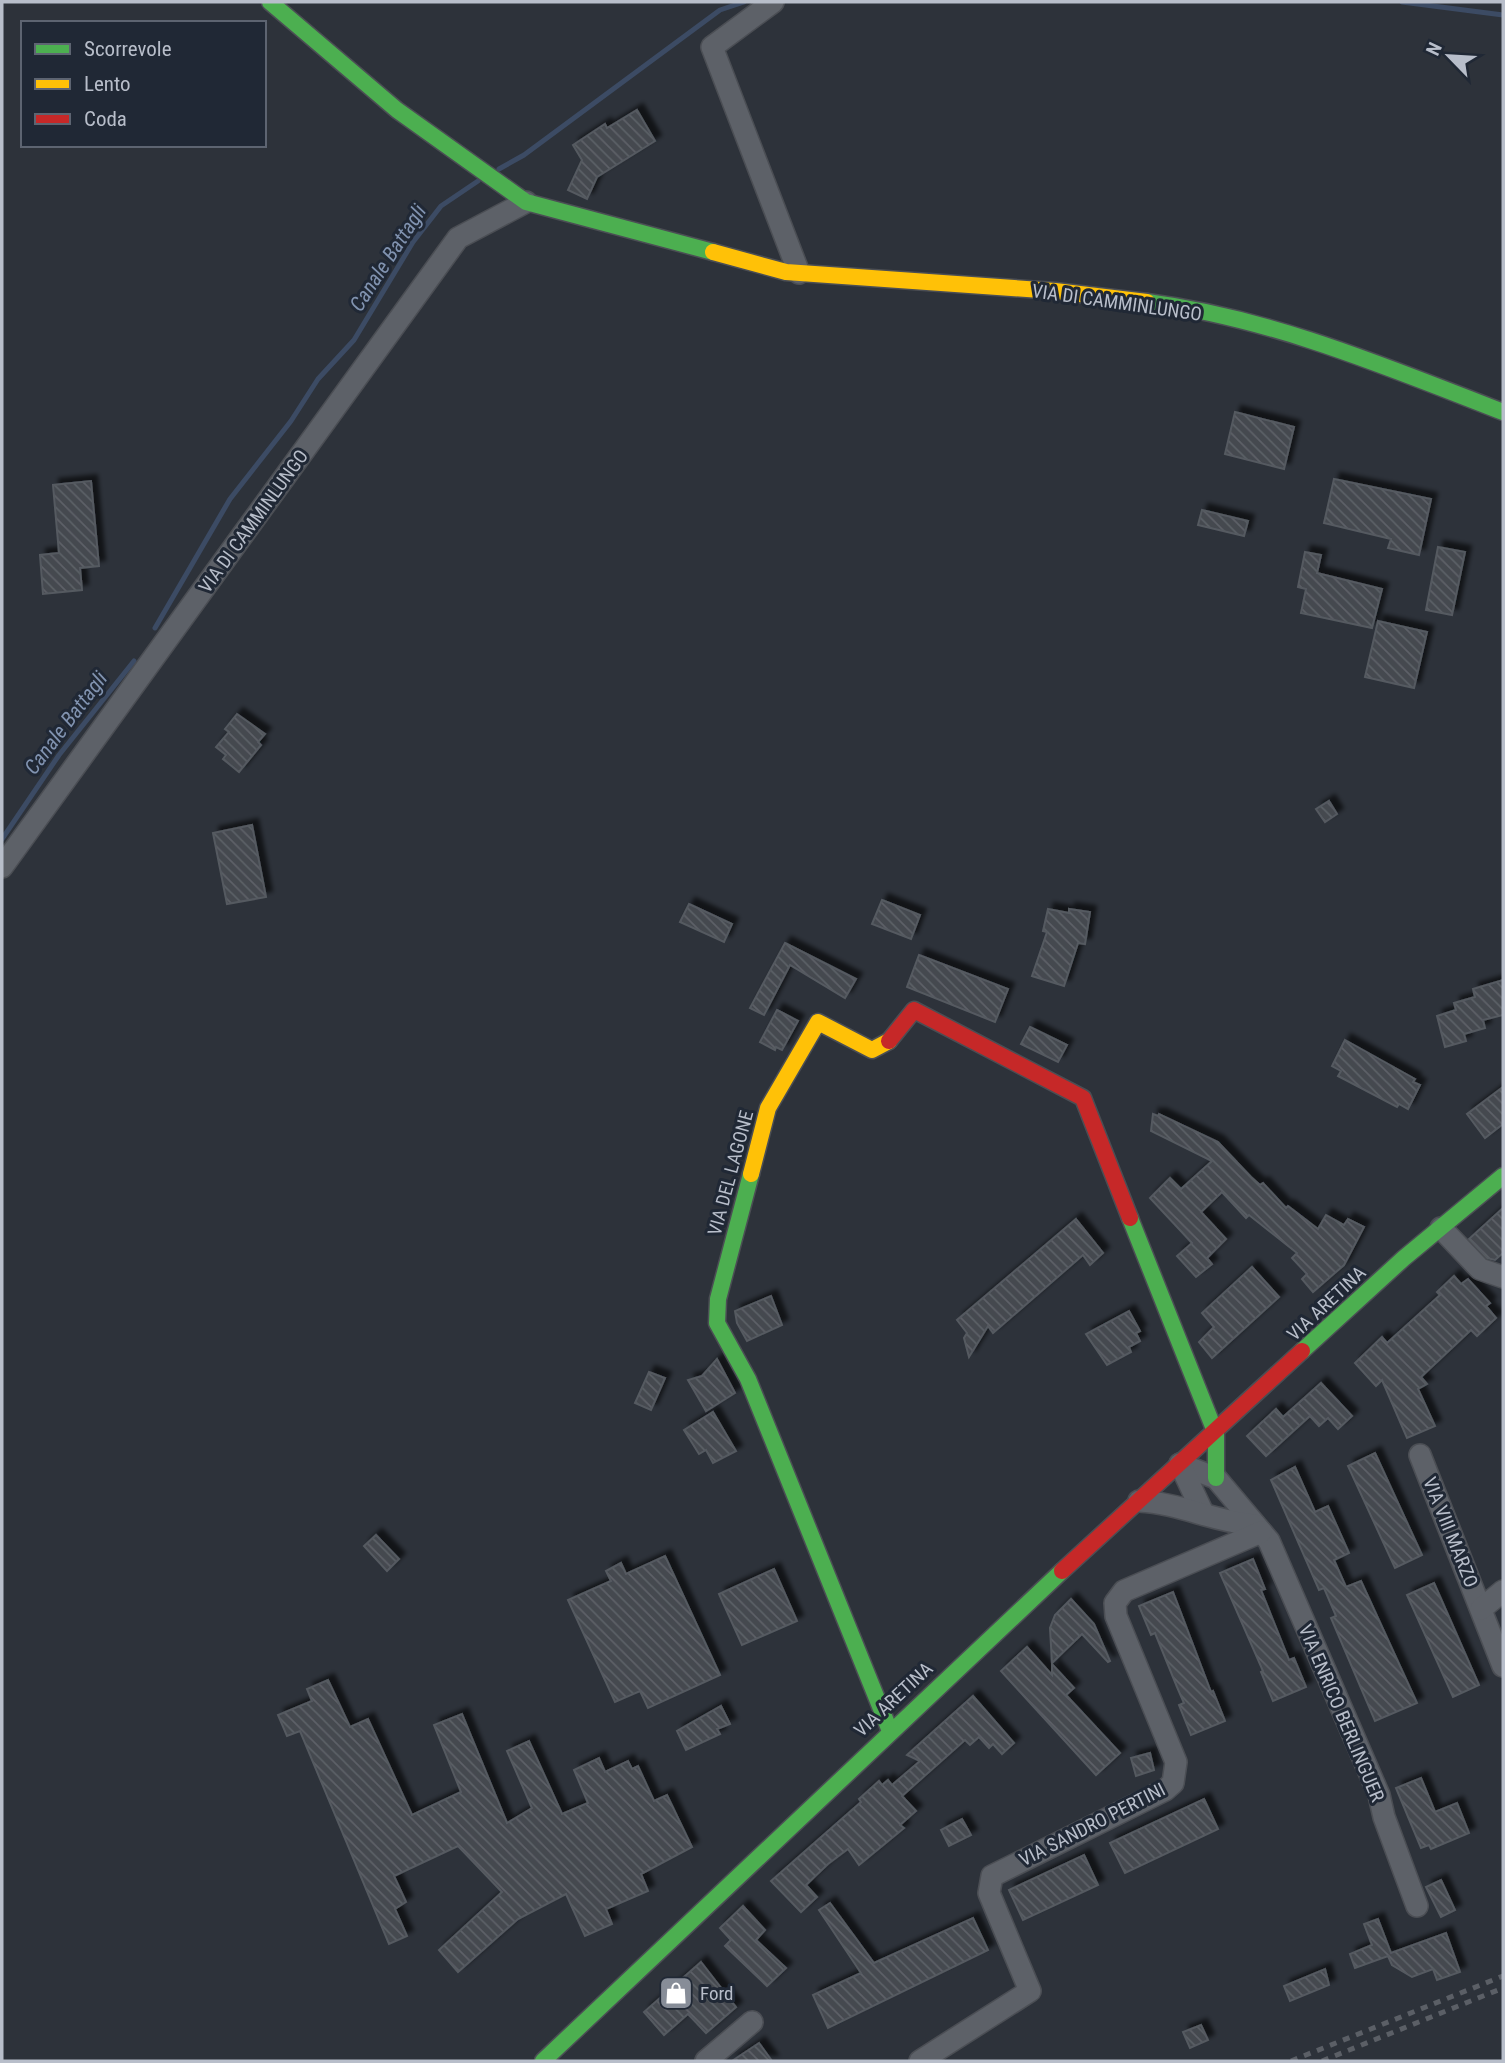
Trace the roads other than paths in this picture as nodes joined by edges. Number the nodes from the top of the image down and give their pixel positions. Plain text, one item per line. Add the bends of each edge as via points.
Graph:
1 (270, 2) edge
2 (773, 2) edge
3 (526, 202) junction
4 (799, 273) junction
5 (1503, 412) edge
6 (2, 867) edge
7 (1503, 1176) edge
8 (1441, 1228) junction
9 (1480, 1269) junction
10 (1503, 1277) edge
11 (1503, 1293) edge
12 (1216, 1434) junction
13 (1420, 1455) dead end
14 (1180, 1464) junction
15 (1216, 1478) junction
16 (1139, 1500) junction
17 (1203, 1513) junction
18 (1258, 1528) junction
19 (1503, 1591) edge
20 (1481, 1609) junction
21 (1503, 1666) edge
22 (890, 1731) junction
23 (1418, 1906) dead end
24 (752, 2022) dead end
25 (542, 2061) edge
26 (706, 2061) edge
27 (920, 2061) edge

1 - 3 street, VIA DI CAMMINLUNGO via 397,110
2 - 4 street via 712,47
3 - 4 street, VIA DI CAMMINLUNGO
3 - 6 street, VIA DI CAMMINLUNGO via 458,238
4 - 5 street, VIA DI CAMMINLUNGO via 1055,291 1175,306 1316,340
7 - 8 street, VIA ARETINA
8 - 9 street
8 - 12 street, VIA ARETINA
9 - 10 street
9 - 11 street
12 - 14 street, VIA ARETINA
12 - 15 street
12 - 22 street, VIA DEL LAGONE via 1083,1098 914,1010 886,1045 872,1051 818,1022 768,1108 718,1299 717,1323 748,1379
13 - 20 street, VIA VIII MARZO
14 - 15 street, VIA ENRICO BERLINGUER
14 - 16 street, VIA ARETINA
14 - 17 street
15 - 18 street, VIA ENRICO BERLINGUER
16 - 17 street
16 - 22 street, VIA ARETINA
17 - 18 street
18 - 23 street, VIA ENRICO BERLINGUER via 1269,1541 1379,1795
18 - 27 street, VIA SANDRO PERTINI via 1124,1591 1115,1603 1116,1616 1176,1762 1173,1783 992,1876 989,1893 1030,1992
19 - 20 street, VIA VIII MARZO
20 - 21 street, VIA VIII MARZO
22 - 25 street, VIA ARETINA
24 - 26 street

